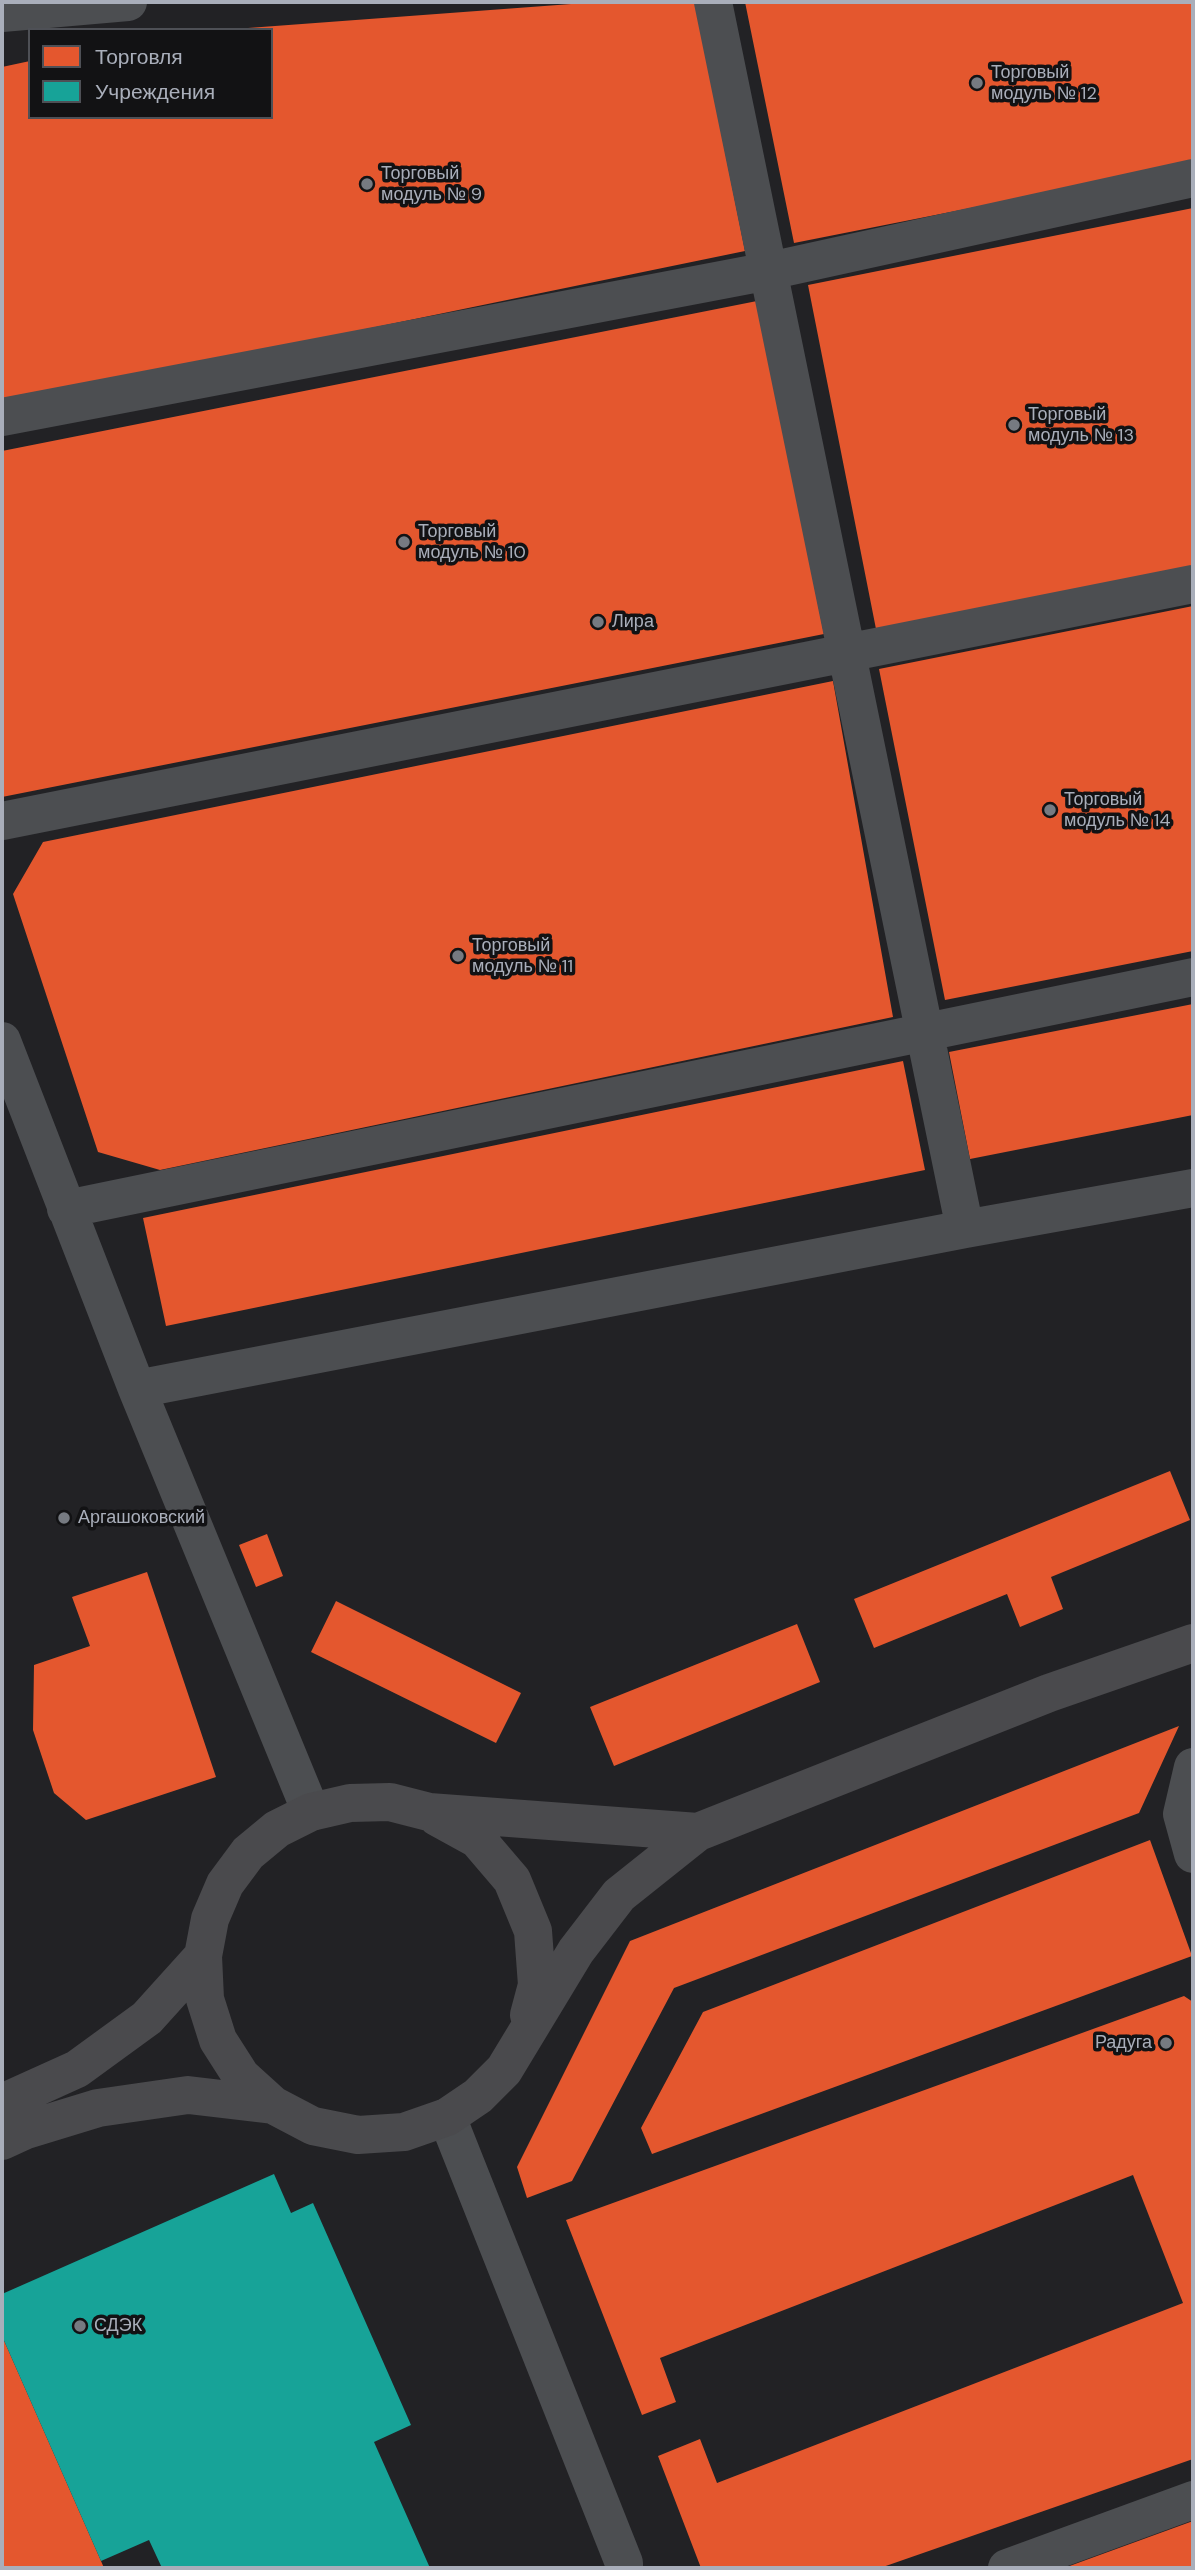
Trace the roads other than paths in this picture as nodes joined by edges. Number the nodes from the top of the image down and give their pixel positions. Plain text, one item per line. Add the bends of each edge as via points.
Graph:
1 (128, 2) edge
2 (713, 2) edge
3 (2, 13) edge
4 (1193, 178) edge
5 (769, 271) junction
6 (2, 417) edge
7 (1193, 584) edge
8 (846, 654) junction
9 (2, 821) edge
10 (1193, 977) edge
11 (924, 1031) junction
12 (2, 1041) edge
13 (1193, 1188) edge
14 (66, 1209) junction
15 (965, 1229) junction
16 (137, 1389) junction
17 (1193, 1643) edge
18 (1193, 1767) edge
19 (311, 1812) junction
20 (429, 1812) junction
21 (698, 1832) junction
22 (1193, 1854) edge
23 (203, 1956) junction
24 (523, 2038) junction
25 (2, 2103) edge
26 (273, 2105) junction
27 (447, 2117) junction
28 (2, 2141) edge
29 (1193, 2500) edge
30 (624, 2568) edge
31 (1007, 2568) edge

1 - 3 lane
2 - 5 lane
4 - 5 lane
5 - 6 lane
5 - 8 lane
7 - 8 lane
8 - 9 lane
8 - 11 lane
10 - 11 lane
11 - 14 lane
11 - 15 lane
12 - 14 lane
13 - 15 lane
14 - 16 lane
15 - 16 lane
16 - 19 lane
17 - 21 main road via 1049,1693
18 - 22 lane via 1182,1814
19 - 20 main road via 350,1803 390,1802
19 - 23 main road via 277,1829 248,1853 225,1884 210,1919
20 - 21 main road
20 - 24 main road via 477,1839 512,1880 533,1931 537,1985
21 - 24 main road via 619,1895 576,1951
23 - 25 main road via 148,2018 77,2069
23 - 26 main road via 205,1999 218,2040 241,2076
24 - 27 main road via 504,2070 478,2096
26 - 27 main road via 313,2126 358,2135 404,2132
26 - 28 main road via 188,2095 98,2108
27 - 30 lane
29 - 31 lane

